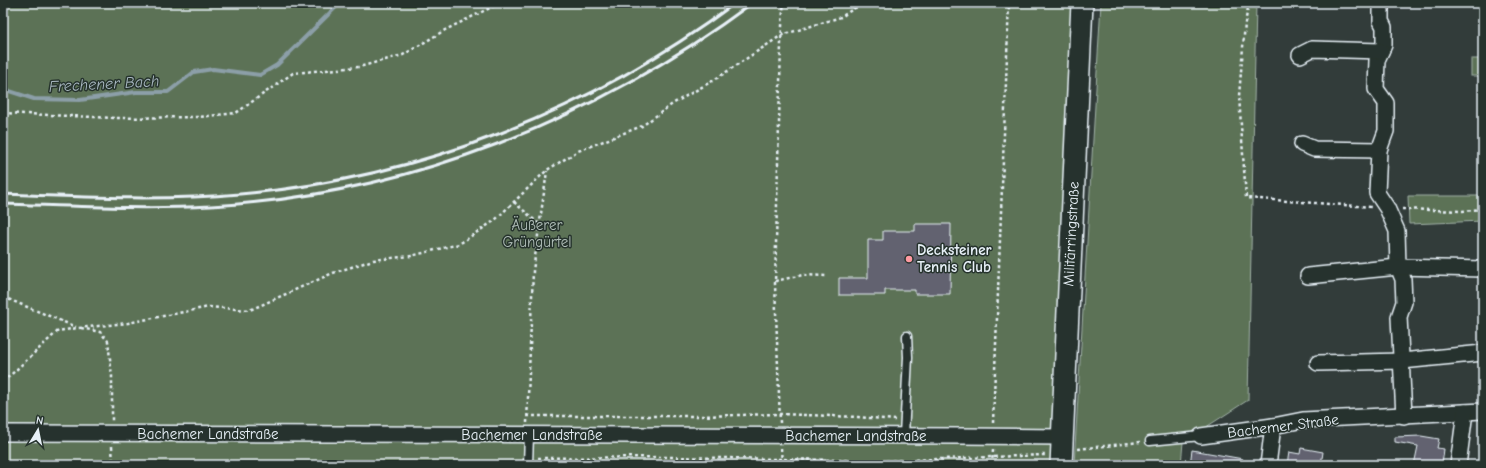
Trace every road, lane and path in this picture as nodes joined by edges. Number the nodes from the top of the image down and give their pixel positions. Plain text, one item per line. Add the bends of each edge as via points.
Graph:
1 (500, 3) edge
2 (784, 3) edge
3 (862, 3) edge
4 (1009, 3) edge
5 (1082, 3) edge
6 (1249, 3) edge
7 (1381, 3) edge
8 (782, 35) junction
9 (1381, 51) junction
10 (1300, 55) dead end
11 (3, 113) edge
12 (1302, 144) dead end
13 (1378, 150) junction
14 (547, 170) junction
15 (514, 202) junction
16 (1387, 208) junction
17 (1483, 209) edge
18 (539, 225) junction
19 (1398, 267) junction
20 (1483, 269) edge
21 (826, 276) dead end
22 (1308, 276) dead end
23 (775, 281) junction
24 (3, 297) edge
25 (78, 328) junction
26 (907, 336) dead end
27 (1483, 353) edge
28 (1402, 361) junction
29 (1318, 363) dead end
30 (3, 382) edge
31 (1483, 411) edge
32 (1465, 412) junction
33 (779, 414) junction
34 (527, 416) junction
35 (1404, 416) junction
36 (905, 420) junction
37 (1274, 426) junction
38 (3, 433) edge
39 (112, 434) junction
40 (529, 434) junction
41 (904, 435) junction
42 (780, 436) junction
43 (993, 436) junction
44 (1201, 436) joint
45 (1150, 441) joint
46 (1083, 448) dead end
47 (1061, 452) edge
48 (782, 458) junction
49 (528, 462) edge
50 (113, 465) edge
51 (782, 465) edge
52 (1268, 465) edge
53 (1458, 465) edge

1 - 11 path via 445,30 403,55 359,68 293,73 236,113 199,117 116,118
2 - 8 path
3 - 8 path via 841,17
4 - 43 path
5 - 47 main road, Militärringstraße
6 - 16 path via 1238,96 1246,198
7 - 9 street via 1381,21 1384,28 1384,45
8 - 14 path via 642,126 578,151
8 - 23 path
9 - 10 street via 1312,49
9 - 13 street via 1377,60 1376,89 1386,103 1386,131
12 - 13 street via 1314,149
13 - 16 street via 1377,194
14 - 15 path
14 - 18 path
15 - 18 path
15 - 25 path via 494,221 459,244 411,256 373,260 333,273 250,310 209,307 128,323
16 - 17 path via 1462,211
16 - 19 street via 1397,230
18 - 34 path via 533,271
19 - 20 street
19 - 22 street
19 - 28 street via 1403,280 1404,302 1399,317
21 - 23 path via 803,276
23 - 33 path
24 - 25 path
25 - 30 path via 58,331
25 - 39 path via 100,332 108,341 112,376
26 - 36 lane
27 - 28 street
28 - 29 street
28 - 35 street
31 - 32 street, Bachemer Straße
32 - 35 street, Bachemer Straße
32 - 53 street
33 - 34 path
33 - 36 path
33 - 42 path
34 - 40 path
35 - 37 street, Bachemer Straße via 1303,420
36 - 41 lane
37 - 44 street, Bachemer Straße
37 - 52 street
38 - 39 street, Bachemer Landstraße
39 - 40 street, Bachemer Landstraße
39 - 50 path
40 - 42 street, Bachemer Landstraße
40 - 49 lane
41 - 42 street, Bachemer Landstraße
41 - 43 street, Bachemer Landstraße
42 - 48 path
43 - 47 street, Bachemer Landstraße
44 - 45 lane, Bachemer Straße
45 - 46 path
47 - 48 path via 887,461
48 - 49 path via 669,457
48 - 51 path

